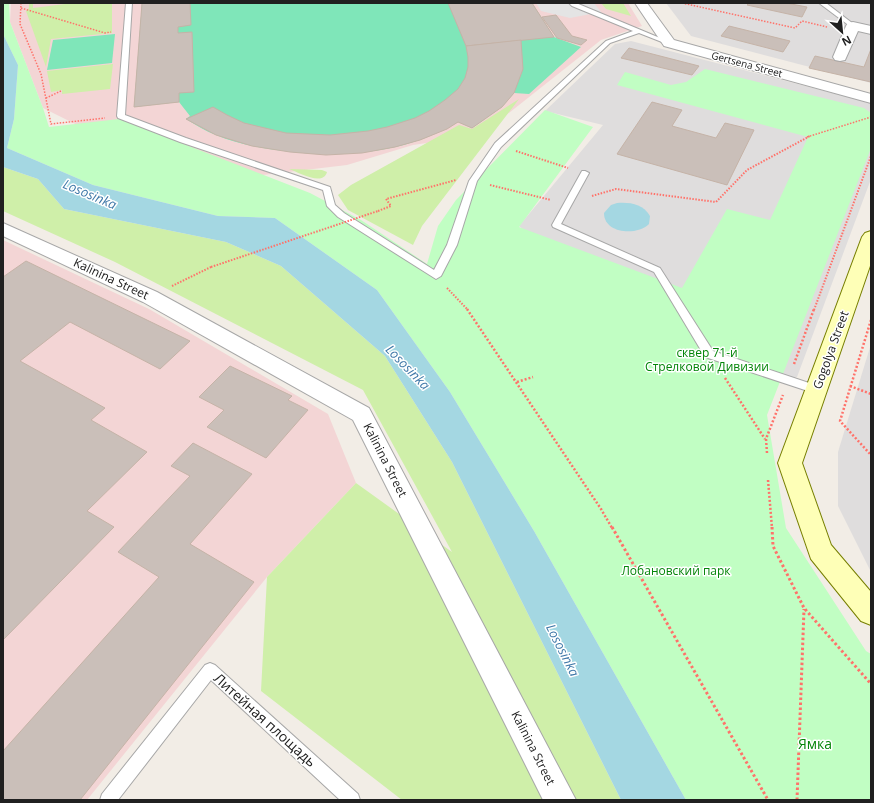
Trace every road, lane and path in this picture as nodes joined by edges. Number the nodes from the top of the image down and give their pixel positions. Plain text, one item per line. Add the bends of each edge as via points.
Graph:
1 (21, 3) edge
2 (129, 3) edge
3 (572, 3) edge
4 (641, 3) edge
5 (682, 3) edge
6 (822, 3) edge
7 (21, 8) junction
8 (852, 29) junction
9 (127, 30) junction
10 (871, 30) edge
11 (639, 31) junction
12 (669, 43) junction
13 (840, 57) dead end
14 (61, 91) dead end
15 (46, 98) junction
16 (871, 99) edge
17 (871, 117) edge
18 (108, 118) dead end
19 (498, 145) junction
20 (585, 173) joint
21 (473, 181) junction
22 (506, 189) dead end
23 (568, 204) junction
24 (3, 229) edge
25 (871, 237) edge
26 (436, 276) junction
27 (150, 297) junction
28 (871, 320) edge
29 (709, 354) junction
30 (533, 376) dead end
31 (517, 382) junction
32 (850, 386) junction
33 (817, 390) junction
34 (871, 394) edge
35 (766, 439) dead end
36 (871, 455) edge
37 (804, 608) dead end
38 (871, 612) edge
39 (108, 800) edge
40 (352, 800) edge
41 (560, 800) edge
42 (768, 800) edge
43 (797, 800) edge

1 - 7 path
2 - 9 lane
3 - 11 lane
4 - 12 street
5 - 8 path via 795,28 802,22
6 - 8 lane
7 - 9 path via 105,32
7 - 15 path via 20,24 41,74
8 - 10 street
8 - 13 street
9 - 26 lane via 121,116 327,189 331,206 341,215
11 - 12 lane
11 - 19 lane via 608,42
12 - 16 street, Gertsena Street
14 - 15 path
15 - 18 path via 51,124
17 - 23 path via 808,137 747,170 716,202 616,189
19 - 20 path
19 - 21 lane
20 - 23 lane
21 - 26 lane via 452,245
21 - 27 path, bridge via 462,178 386,199 391,206 211,266
22 - 23 path
23 - 29 lane via 556,225 657,270
24 - 27 street, Kalinina Street
25 - 33 main road, Gogolya Street
26 - 31 path via 471,314
27 - 41 street, Kalinina Street via 361,414
28 - 32 path
29 - 33 lane
29 - 35 path
30 - 31 path
31 - 42 path via 601,509
32 - 34 path
32 - 36 path via 840,421
33 - 38 main road, Gogolya Street via 790,463 820,551
37 - 43 path
39 - 40 lane, Литейная площадь via 210,670

